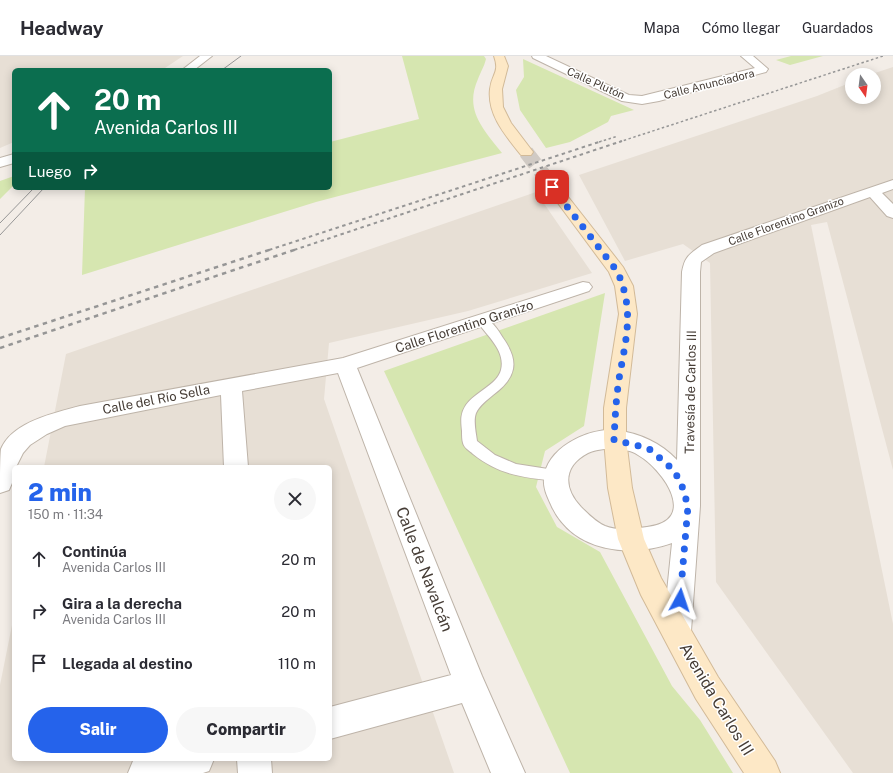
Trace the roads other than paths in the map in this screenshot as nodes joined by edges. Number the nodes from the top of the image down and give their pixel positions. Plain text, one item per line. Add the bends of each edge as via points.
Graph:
1 (207, 56) edge
2 (499, 56) edge
3 (537, 56) edge
4 (746, 56) edge
5 (190, 68) edge
6 (633, 100) joint
7 (526, 152) tunnel mouth
8 (12, 159) edge
9 (0, 163) edge
10 (893, 184) edge
11 (552, 187) tunnel mouth
12 (872, 191) junction
13 (893, 213) edge
14 (691, 272) joint
15 (583, 287) dead end
16 (482, 320) junction
17 (345, 365) junction
18 (231, 385) junction
19 (614, 440) junction
20 (236, 465) edge
21 (556, 475) junction
22 (0, 483) edge
23 (688, 506) junction
24 (631, 539) junction
25 (677, 631) junction
26 (470, 685) junction
27 (332, 722) edge
28 (190, 761) edge
29 (254, 761) edge
30 (146, 773) edge
31 (255, 773) edge
32 (508, 773) edge
33 (762, 773) edge

1 - 5 street
2 - 7 street via 503,66 495,95 498,110
3 - 6 street, Calle Plutón
4 - 6 street, Calle Anunciadora via 763,69 655,98
8 - 9 street
10 - 12 street, Calle Florentino Granizo
11 - 19 street, Avenida Carlos III via 617,271 624,286 628,314
12 - 13 street
12 - 14 street, Calle Florentino Granizo via 708,249 693,260
14 - 23 street, Travesía de Carlos III
15 - 16 street, Calle Florentino Granizo
16 - 17 street, Calle Florentino Granizo
16 - 21 lane via 498,338 508,357 508,373 497,386 480,398 468,415 470,443 490,459 514,470
17 - 18 street, Calle del Río Sella
17 - 26 street, Calle de Navalcán
18 - 20 street
18 - 22 street, Calle del Río Sella via 49,422 22,438 7,458
19 - 21 street via 598,440 581,445 567,455
19 - 23 street via 648,448 667,464 675,472 682,486
19 - 24 street, Avenida Carlos III via 620,488
21 - 24 street via 556,486 564,504 586,528 602,536
23 - 24 street via 682,522 674,529 655,538
23 - 25 street, Travesía de Carlos III
24 - 25 street, Avenida Carlos III via 651,586
25 - 33 street, Avenida Carlos III via 707,688
26 - 27 street
26 - 32 street, Calle de Navalcán
28 - 30 street
29 - 31 street

